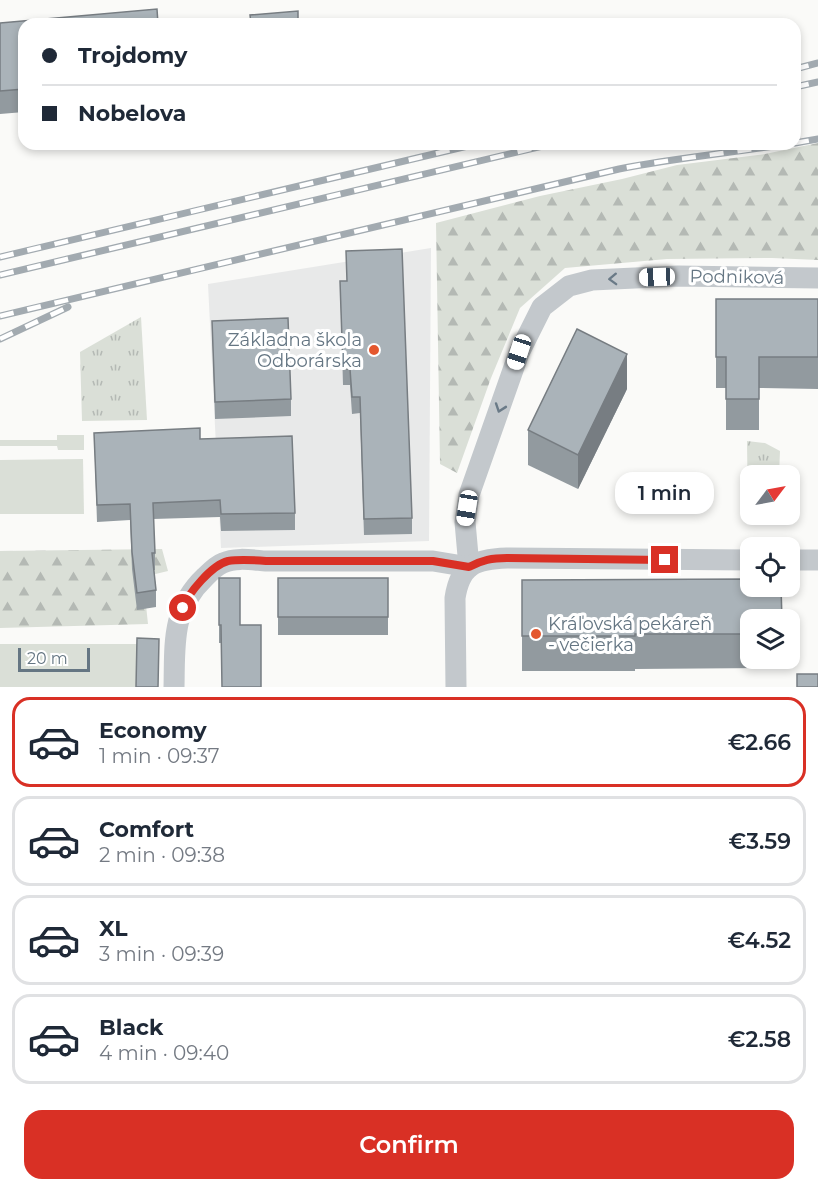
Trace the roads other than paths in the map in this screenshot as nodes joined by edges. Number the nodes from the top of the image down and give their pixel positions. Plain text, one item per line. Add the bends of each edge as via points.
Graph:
1 (818, 278) edge
2 (740, 560) edge
3 (800, 560) edge
4 (818, 560) edge
5 (469, 567) junction
6 (174, 687) edge
7 (456, 687) edge

1 -> 5 street, Podniková via 678,276 592,280 569,286 542,307 519,352 470,495 465,522
2 - 5 street via 490,558
3 - 4 street
5 - 6 street via 433,561 225,562 202,580 184,603 176,634
5 - 7 street via 457,585 455,598

